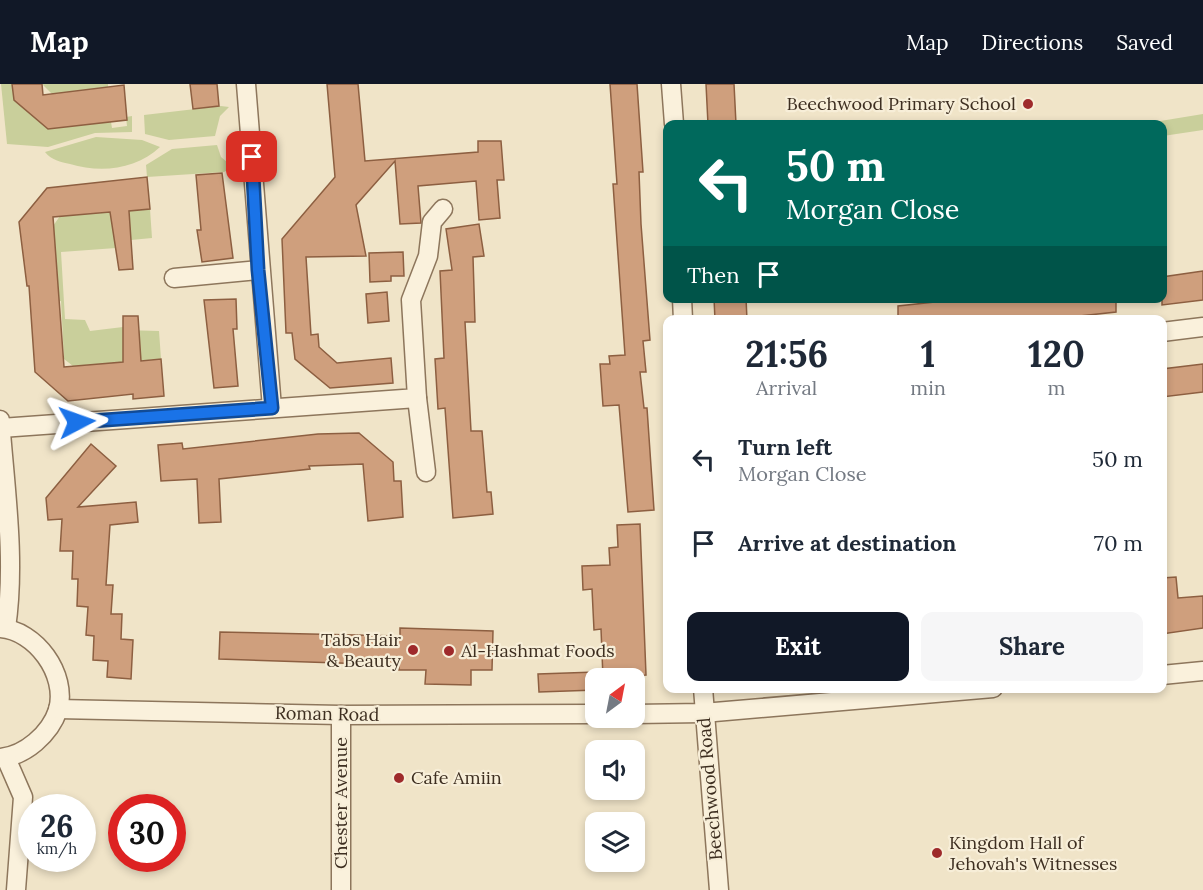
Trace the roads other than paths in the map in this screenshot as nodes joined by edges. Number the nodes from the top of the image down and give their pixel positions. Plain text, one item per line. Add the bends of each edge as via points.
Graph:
1 (246, 84) edge
2 (672, 84) edge
3 (674, 120) edge
4 (442, 209) dead end
5 (258, 270) junction
6 (174, 278) dead end
7 (1203, 327) edge
8 (1167, 331) edge
9 (417, 398) junction
10 (272, 408) junction
11 (0, 420) edge
12 (1, 428) edge
13 (426, 472) dead end
14 (3, 628) edge
15 (1203, 671) edge
16 (1167, 675) edge
17 (703, 693) edge
18 (935, 693) edge
19 (58, 709) junction
20 (703, 713) junction
21 (585, 714) edge
22 (645, 714) edge
23 (341, 715) junction
24 (3, 758) edge
25 (16, 890) edge
26 (341, 890) edge
27 (719, 890) edge

1 - 5 street
2 - 3 street
4 - 9 street via 432,222 428,256 411,300
5 - 6 street
5 - 10 street
7 - 8 street
9 - 10 street
9 - 13 street
10 - 12 street
11 - 12 street
12 - 14 street via 10,564 10,602
14 - 19 street via 26,636 42,650 52,667
15 - 16 street
17 - 20 street, Beechwood Road
18 - 20 street
19 - 23 street, Roman Road
19 - 24 street via 38,740
20 - 22 street
20 - 27 street, Beechwood Road
21 - 23 street, Roman Road
23 - 26 street, Chester Avenue
24 - 25 street via 23,797

